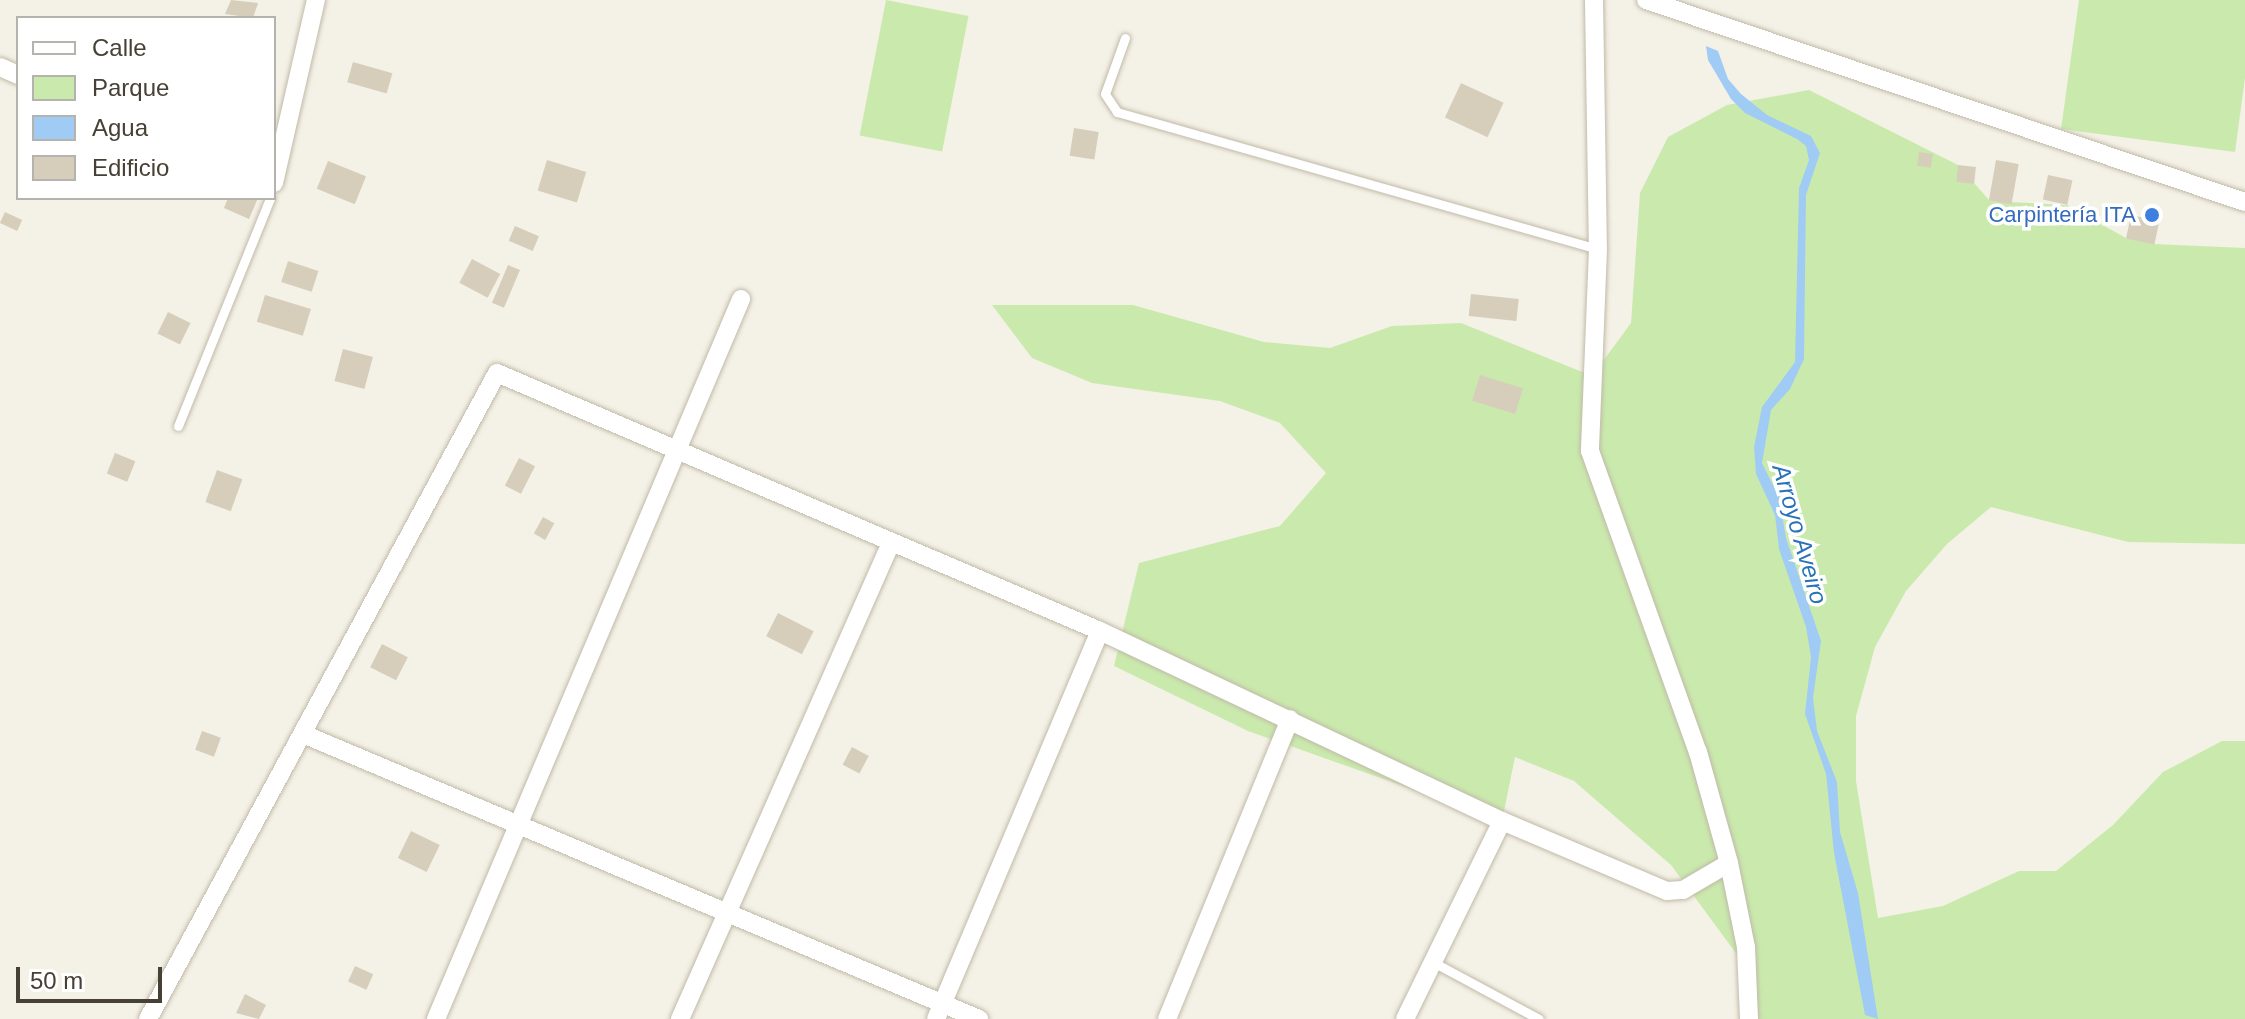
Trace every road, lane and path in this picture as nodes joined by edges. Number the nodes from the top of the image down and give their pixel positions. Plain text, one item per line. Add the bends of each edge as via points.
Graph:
1 (316, 0) edge
2 (1594, 0) edge
3 (1646, 0) edge
4 (1125, 38) dead end
5 (276, 174) edge
6 (269, 200) edge
7 (2245, 202) edge
8 (1598, 249) junction
9 (741, 299) dead end
10 (178, 426) dead end
11 (677, 450) junction
12 (890, 545) junction
13 (1100, 631) junction
14 (1290, 719) junction
15 (303, 734) junction
16 (1502, 821) junction
17 (518, 825) junction
18 (1729, 863) junction
19 (727, 913) junction
20 (1433, 962) junction
21 (939, 1011) edge
22 (148, 1019) edge
23 (436, 1019) edge
24 (680, 1019) edge
25 (979, 1019) edge
26 (1167, 1019) edge
27 (1405, 1019) edge
28 (1539, 1019) edge
29 (1749, 1019) edge

1 - 5 street
2 - 8 street
3 - 7 street
4 - 8 lane via 1105,94 1117,112
6 - 10 lane
8 - 18 street via 1590,451 1698,752
9 - 11 street
11 - 12 street
11 - 15 street via 497,373
11 - 17 street
12 - 13 street
12 - 19 street
13 - 14 street
13 - 21 street
14 - 16 street
14 - 26 street
15 - 17 street
15 - 22 street
16 - 18 street via 1667,891 1683,890
16 - 20 street
17 - 19 street
17 - 23 street
18 - 29 street via 1746,947
19 - 21 street
19 - 24 street
20 - 27 street
20 - 28 lane
21 - 25 street

